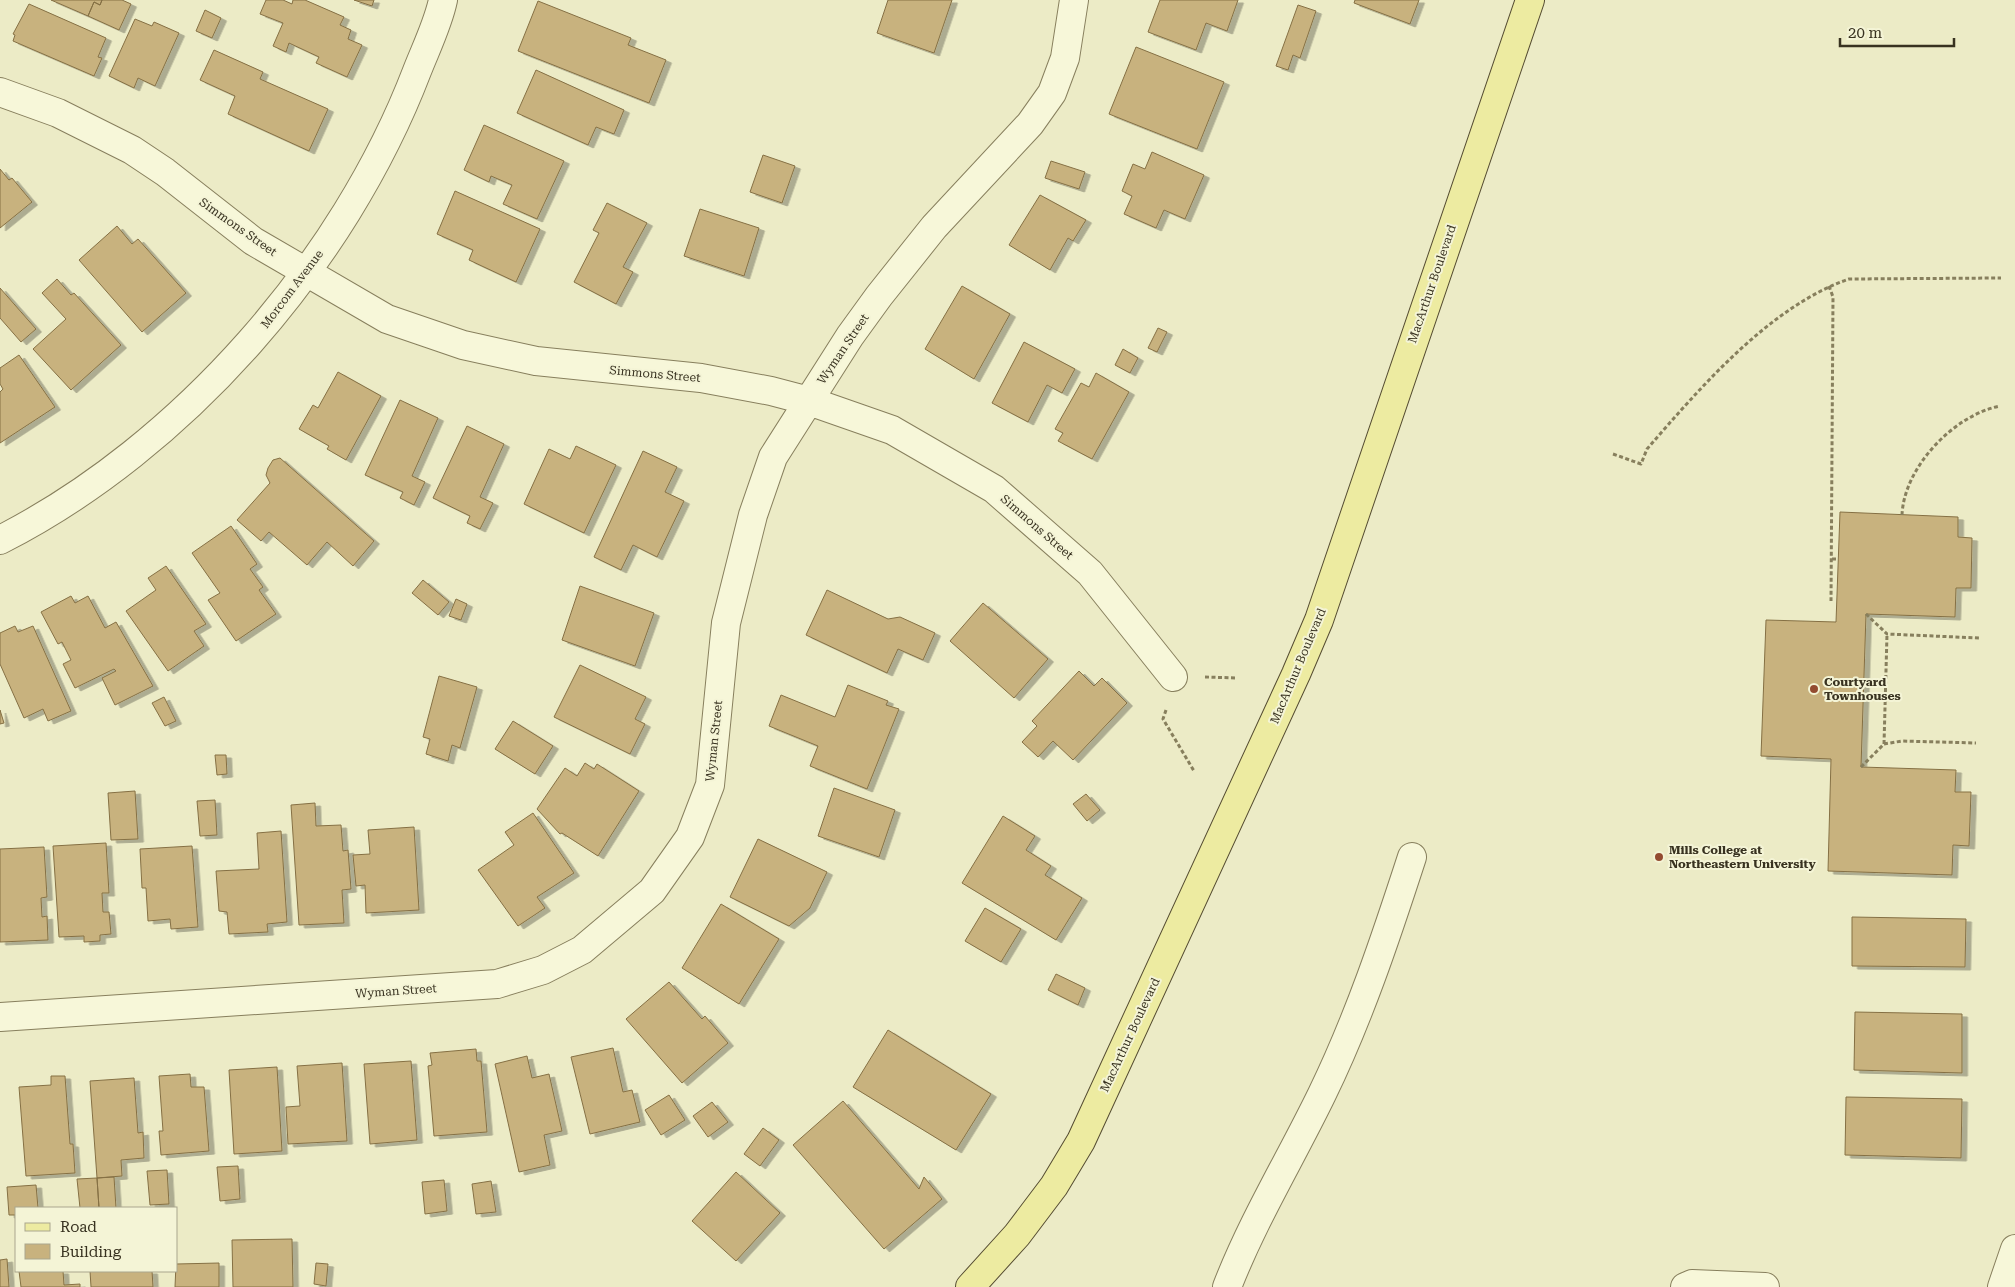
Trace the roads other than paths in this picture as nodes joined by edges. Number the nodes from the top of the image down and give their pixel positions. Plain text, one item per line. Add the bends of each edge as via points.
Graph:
1 (443, 0) edge
2 (1074, 0) edge
3 (1530, 0) edge
4 (0, 92) edge
5 (305, 272) junction
6 (809, 401) junction
7 (0, 540) edge
8 (1173, 677) road end
9 (1412, 857) dead end
10 (0, 1018) edge
11 (2015, 1249) edge
12 (970, 1287) edge
13 (1227, 1287) edge
14 (1686, 1287) edge
15 (1765, 1287) edge
16 (2002, 1287) edge

1 - 5 street, Morcom Avenue via 399,119 338,226
2 - 6 street, Wyman Street via 1065,58 1052,93 1030,124 934,227 879,296
3 - 12 main road, MacArthur Boulevard via 1319,620 1296,674 1081,1141 1054,1186 1017,1235
4 - 5 street, Simmons Street via 58,113 132,150 253,241
5 - 6 street, Simmons Street via 386,320 463,345 536,361 701,378 771,390
5 - 7 street, Morcom Avenue via 271,320 215,380 118,467 25,528
6 - 8 street, Simmons Street via 892,430 994,489 1090,573
6 - 10 street, Wyman Street via 773,457 754,515 726,623 710,785 690,837 652,892 582,950 543,970 497,984
9 - 13 street via 1372,979 1330,1075 1242,1247
11 - 16 street
14 - 15 street via 1692,1284

